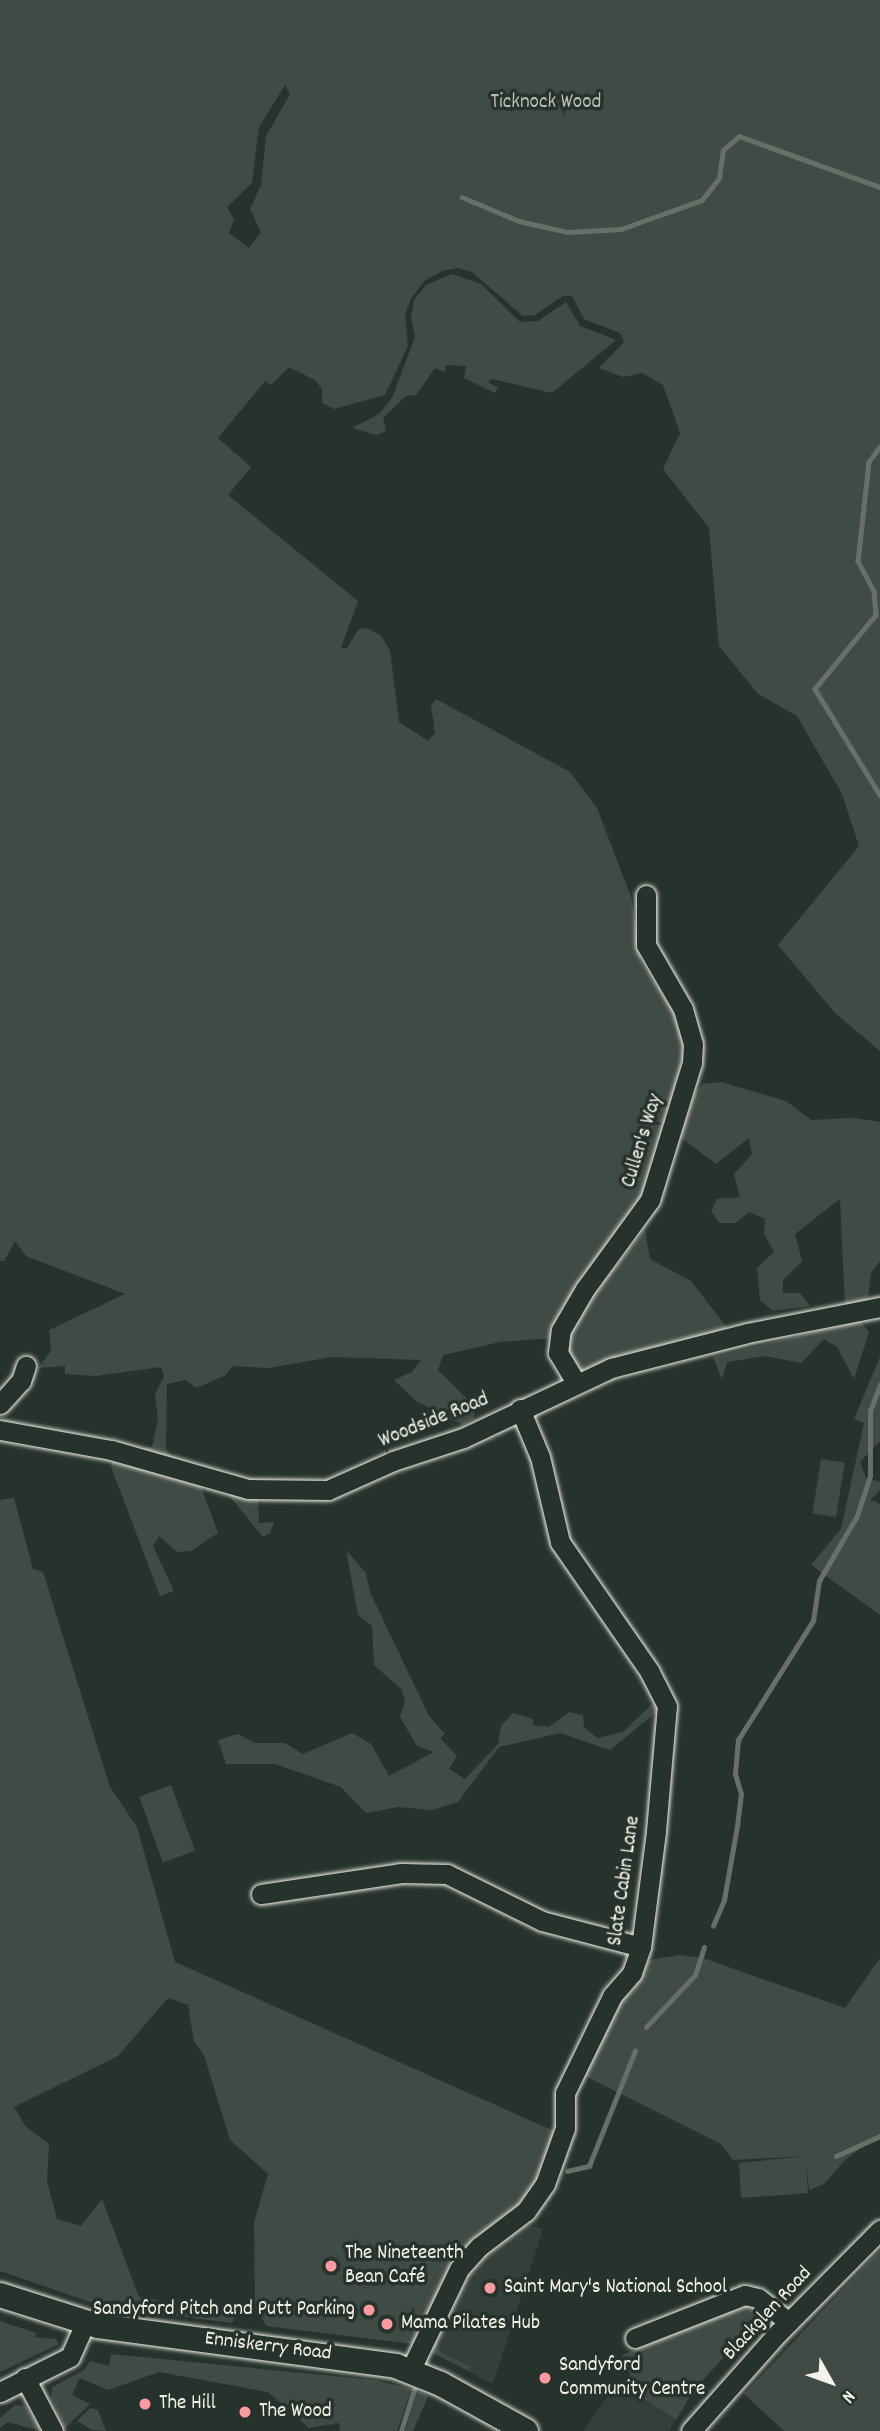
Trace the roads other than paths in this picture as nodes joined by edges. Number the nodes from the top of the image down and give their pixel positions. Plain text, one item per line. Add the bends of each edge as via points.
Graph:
1 (646, 895) dead end
2 (880, 1307) edge
3 (26, 1366) dead end
4 (575, 1381) junction
5 (0, 1404) edge
6 (520, 1409) junction
7 (0, 1430) edge
8 (261, 1894) dead end
9 (641, 1947) junction
10 (880, 2230) edge
11 (0, 2295) edge
12 (789, 2322) junction
13 (85, 2323) junction
14 (635, 2338) dead end
15 (410, 2371) junction
16 (25, 2378) junction
17 (0, 2392) edge
18 (53, 2431) edge
19 (526, 2431) edge
20 (691, 2431) edge

1 - 4 street, Cullen's Way via 646,944 683,1009 694,1044 692,1063 650,1200 585,1289 557,1341 558,1353
2 - 4 street, Woodside Road via 747,1334
3 - 5 street via 21,1381
4 - 6 street, Woodside Road
6 - 7 street, Woodside Road via 463,1438 393,1461 328,1490 279,1493 223,1483 111,1450
6 - 9 street, Slate Cabin Lane via 543,1468 560,1542 650,1672 667,1706
8 - 9 street via 401,1873 447,1874 542,1921
9 - 15 street, Slate Cabin Lane via 632,1973 612,1996 565,2093 565,2128 545,2184 526,2211 480,2246 459,2269
10 - 12 street, Blackglen Road
11 - 13 main road, Enniskerry Road
12 - 14 street via 758,2298 745,2295
12 - 20 street, Blackglen Road
13 - 15 main road, Enniskerry Road via 356,2358
13 - 16 street via 70,2357
15 - 19 main road, Enniskerry Road
16 - 17 street
16 - 18 street

